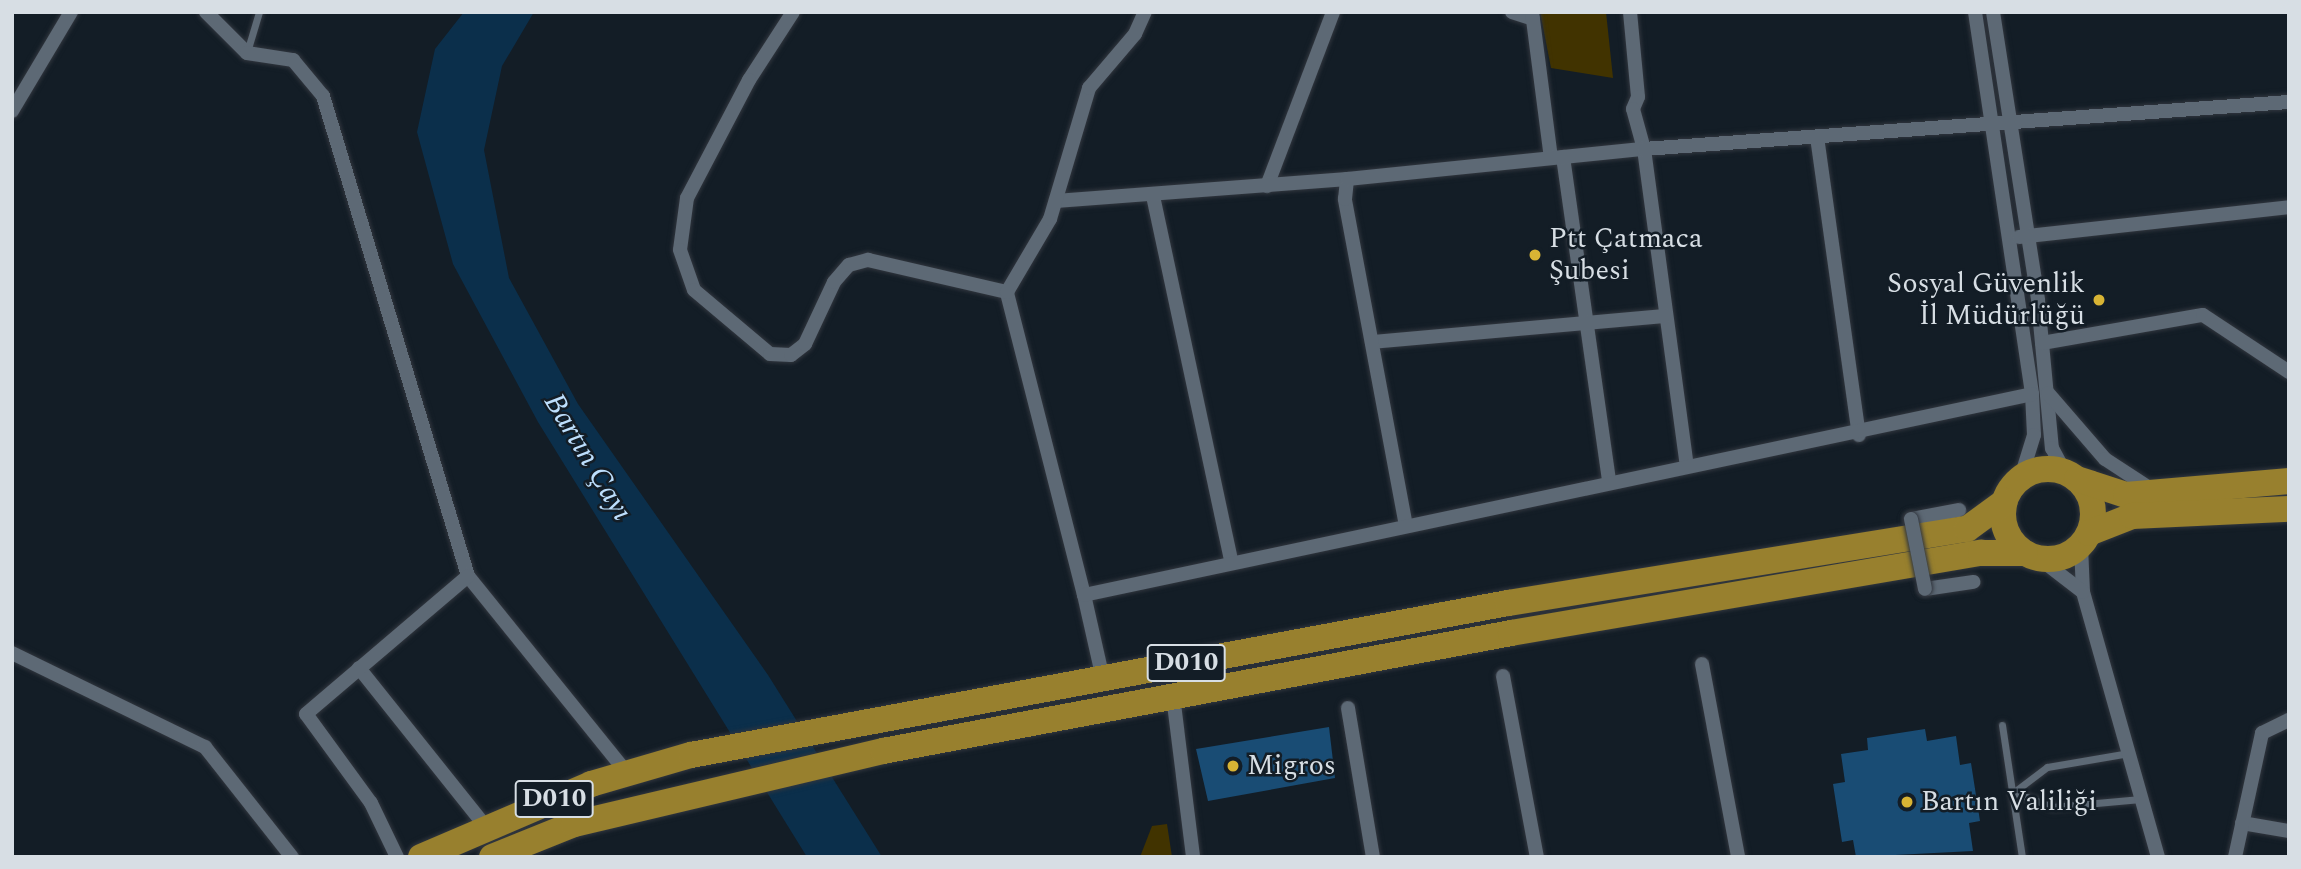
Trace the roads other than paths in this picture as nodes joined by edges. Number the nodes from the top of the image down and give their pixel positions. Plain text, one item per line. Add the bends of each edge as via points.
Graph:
1 (71, 12) edge
2 (206, 12) edge
3 (259, 12) edge
4 (793, 12) edge
5 (1145, 12) edge
6 (1333, 12) edge
7 (1512, 12) edge
8 (1630, 12) edge
9 (1975, 12) edge
10 (1993, 12) edge
11 (1532, 16) edge
12 (247, 53) junction
13 (2289, 102) edge
14 (12, 111) edge
15 (2010, 125) junction
16 (1992, 126) junction
17 (1817, 137) junction
18 (1644, 149) junction
19 (1557, 157) junction
20 (1347, 178) junction
21 (1267, 186) junction
22 (1153, 196) junction
23 (1056, 201) junction
24 (2289, 207) edge
25 (2028, 237) junction
26 (2009, 238) junction
27 (1007, 292) junction
28 (1666, 316) junction
29 (1586, 319) junction
30 (1372, 342) junction
31 (2042, 343) junction
32 (2289, 372) edge
33 (2048, 393) junction
34 (2032, 394) junction
35 (1858, 435) junction
36 (1687, 466) junction
37 (2071, 475) junction
38 (2021, 477) junction
39 (2289, 481) edge
40 (1609, 482) junction
41 (2158, 492) junction
42 (2004, 502) junction
43 (2289, 509) edge
44 (1959, 510) dead end
45 (1406, 526) junction
46 (2085, 539) junction
47 (2032, 556) junction
48 (1232, 563) junction
49 (468, 576) junction
50 (1973, 582) dead end
51 (2083, 592) junction
52 (1084, 594) junction
53 (12, 653) edge
54 (1702, 664) dead end
55 (359, 668) junction
56 (1503, 676) dead end
57 (1103, 679) junction
58 (1173, 696) junction
59 (1348, 708) dead end
60 (2289, 720) edge
61 (2002, 724) dead end
62 (2130, 753) junction
63 (627, 774) junction
64 (2014, 792) junction
65 (2141, 800) junction
66 (2242, 823) junction
67 (486, 827) junction
68 (2289, 831) edge
69 (292, 857) edge
70 (397, 857) edge
71 (421, 857) edge
72 (492, 857) edge
73 (1193, 857) edge
74 (1373, 857) edge
75 (1537, 857) edge
76 (1738, 857) edge
77 (2022, 857) edge
78 (2158, 857) edge
79 (2235, 857) edge

1 - 14 street
2 - 12 street
3 - 12 lane
4 - 27 street via 748,80 687,198 680,250 694,290 760,347 791,355 805,344 834,282 849,265 868,260
5 - 23 street via 1135,34 1089,88
6 - 21 street
7 - 11 street
8 - 18 street via 1638,97 1633,109
9 - 16 street
10 - 15 street
11 - 19 street
12 - 49 street via 293,60 330,110
13 - 15 street
15 - 16 street
15 - 25 street
16 - 17 street
16 - 26 street
17 - 18 street
17 - 35 street
18 - 19 street
18 - 28 street
19 - 20 street
19 - 29 street
20 - 21 street
20 - 30 street
21 - 22 street
22 - 23 street
22 - 48 street
23 - 27 street
24 - 25 street
25 - 26 street
25 - 31 street
26 - 34 street
27 - 52 street
28 - 29 street
28 - 36 street
29 - 30 street
29 - 40 street
30 - 45 street
31 - 32 street via 2203,315
31 - 33 street
33 - 37 street via 2052,448
33 - 41 street via 2105,459
34 - 35 street
34 - 38 street via 2034,435
35 - 36 street
36 - 40 street
37 - 38 highway
37 - 41 highway via 2126,495
37 - 46 highway via 2093,504
38 - 42 highway
39 - 41 highway
40 - 45 street
42 - 47 highway via 2006,531
42 - 57 highway, D010 via 1967,530 1508,603
43 - 46 highway via 2132,516
44 - 50 street, bridge via 1911,519 1925,589
45 - 48 street
46 - 47 highway via 2069,555
46 - 51 street
47 - 51 street
47 - 58 highway, D010 via 1981,553
48 - 52 street
49 - 55 street
49 - 63 street
51 - 62 street
52 - 57 street
53 - 69 street via 205,747
54 - 76 street
55 - 67 street
55 - 70 street via 306,714 371,803
56 - 75 street
57 - 63 highway, D010 via 863,720 691,755
58 - 72 highway, D010 via 883,751 709,790 573,824
58 - 73 street
59 - 74 street
60 - 66 street via 2262,733
61 - 64 lane
62 - 64 lane via 2048,767
62 - 65 street
63 - 67 highway, D010
64 - 65 lane via 2052,807
64 - 77 lane
65 - 78 street
66 - 68 street
66 - 79 street
67 - 71 highway, D010

